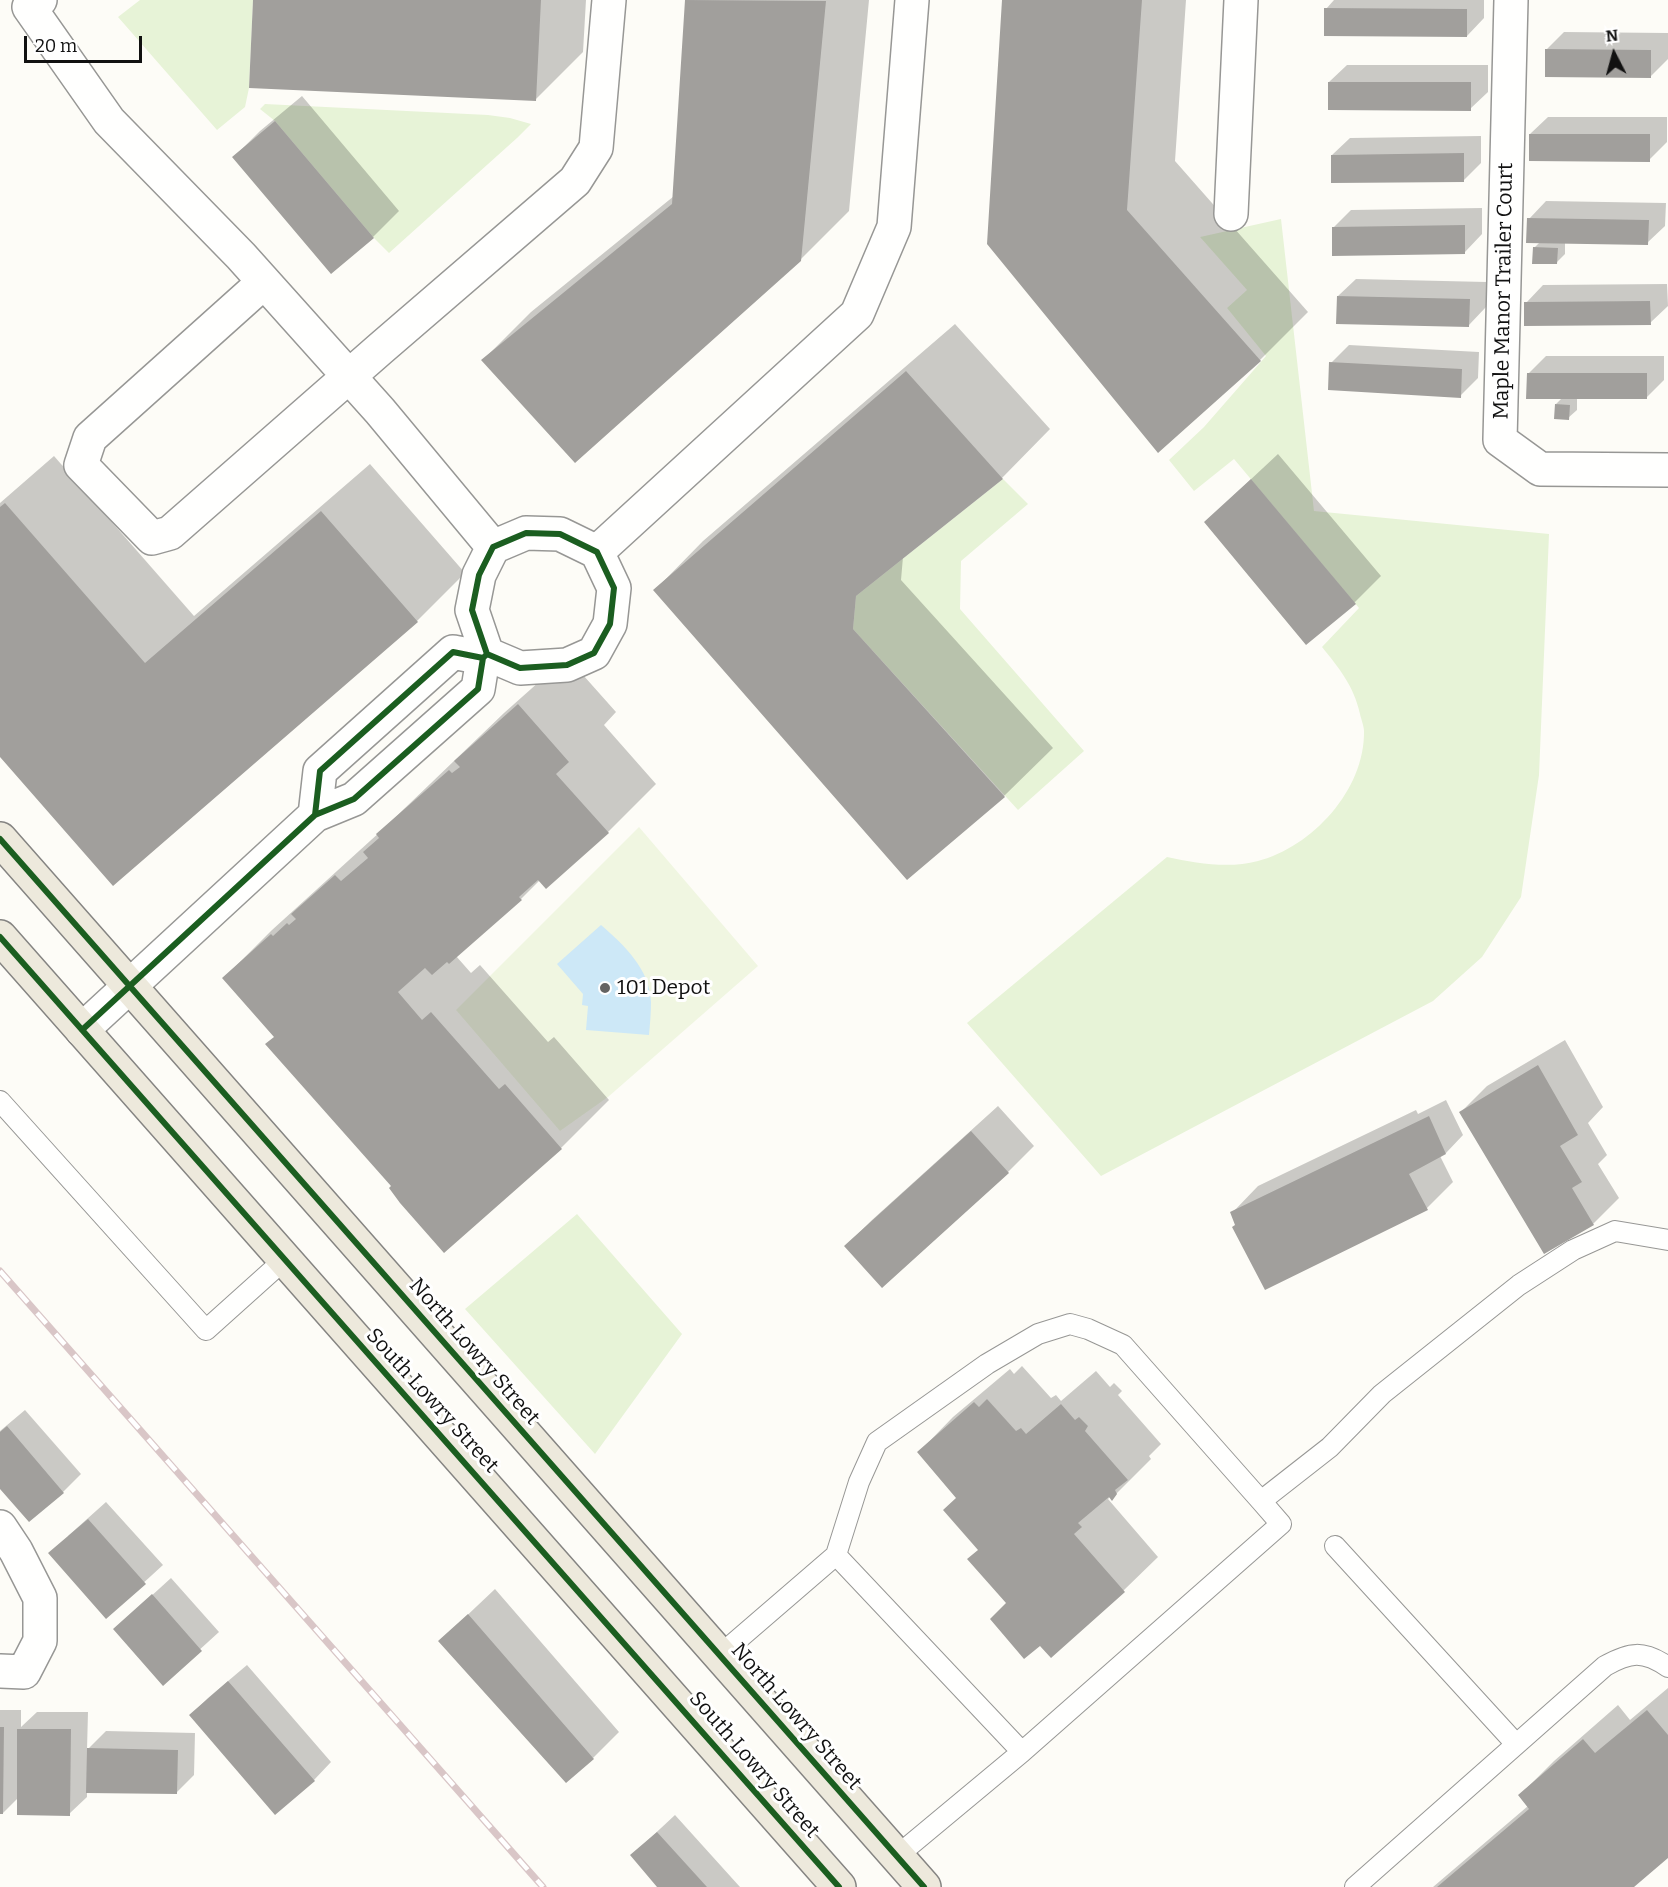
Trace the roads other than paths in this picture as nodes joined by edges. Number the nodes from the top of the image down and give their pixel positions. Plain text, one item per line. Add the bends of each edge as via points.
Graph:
1 (609, 0) edge
2 (912, 0) edge
3 (1241, 0) edge
4 (1511, 0) edge
5 (30, 2) edge
6 (1231, 214) dead end
7 (264, 282) junction
8 (349, 376) junction
9 (1668, 470) edge
10 (493, 547) junction
11 (597, 552) junction
12 (485, 656) junction
13 (315, 815) junction
14 (0, 839) edge
15 (0, 937) edge
16 (130, 987) junction
17 (82, 1030) junction
18 (0, 1101) edge
19 (1668, 1240) edge
20 (284, 1260) junction
21 (1261, 1501) junction
22 (0, 1527) edge
23 (1335, 1546) dead end
24 (836, 1555) junction
25 (720, 1655) junction
26 (1668, 1667) edge
27 (0, 1671) edge
28 (1516, 1744) junction
29 (1022, 1752) junction
30 (897, 1856) junction
31 (839, 1887) edge
32 (924, 1887) edge
33 (1355, 1887) edge

1 - 8 street via 596,148 575,181
2 - 11 street via 894,227 857,314
3 - 6 street
4 - 9 street, Maple Manor Trailer Court via 1500,440 1540,469
5 - 7 street via 109,121
7 - 8 street
7 - 8 street via 90,438 81,465 152,538 170,533
8 - 10 street
10 - 11 street via 526,533 560,534
10 - 12 street via 479,575 472,610
11 - 12 street via 614,588 610,624 594,653 567,665 520,668
12 - 13 street via 478,688 354,800
12 - 13 street via 453,652 320,771
13 - 16 street
14 - 16 main road, North Lowry Street
15 - 17 main road, South Lowry Street
16 - 17 street
16 - 25 main road, North Lowry Street
17 - 20 main road, South Lowry Street
18 - 20 lane via 206,1330
19 - 21 lane via 1615,1232 1573,1250 1537,1273 1382,1394 1330,1447
20 - 31 main road, South Lowry Street
21 - 24 lane via 1123,1345 1070,1324 1038,1334 987,1364 877,1442 859,1482
21 - 29 lane via 1281,1524
22 - 27 street via 40,1598 40,1641 24,1672
23 - 28 lane
24 - 25 lane
24 - 29 lane
25 - 30 main road, North Lowry Street
26 - 28 lane via 1648,1655 1622,1656 1605,1666
28 - 33 lane
29 - 30 lane
30 - 32 main road, North Lowry Street

